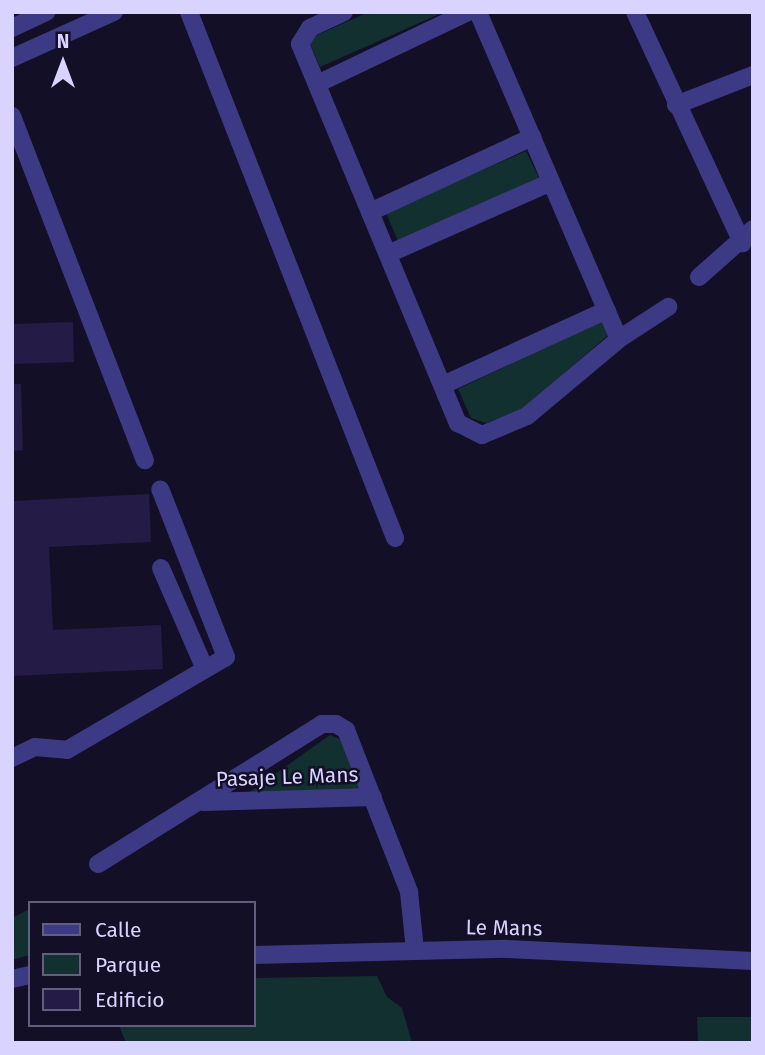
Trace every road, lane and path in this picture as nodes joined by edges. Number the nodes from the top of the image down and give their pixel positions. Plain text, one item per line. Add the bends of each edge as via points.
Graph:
1 (47, 12) edge
2 (114, 12) edge
3 (189, 12) edge
4 (344, 12) edge
5 (468, 12) edge
6 (478, 12) edge
7 (635, 12) edge
8 (12, 28) edge
9 (12, 58) edge
10 (753, 75) edge
11 (317, 84) junction
12 (676, 105) junction
13 (12, 117) edge
14 (532, 137) junction
15 (551, 182) junction
16 (370, 212) junction
17 (747, 236) edge
18 (388, 254) junction
19 (699, 277) dead end
20 (668, 307) dead end
21 (607, 310) junction
22 (620, 339) junction
23 (443, 385) junction
24 (145, 460) dead end
25 (160, 489) dead end
26 (395, 538) dead end
27 (161, 568) dead end
28 (205, 669) junction
29 (12, 758) edge
30 (373, 797) junction
31 (203, 802) junction
32 (98, 864) dead end
33 (415, 950) junction
34 (256, 956) edge
35 (753, 961) edge

1 - 8 street
2 - 9 street
3 - 26 street
4 - 11 street via 303,34 300,44
5 - 11 street
6 - 14 street
7 - 12 street
10 - 12 street
11 - 16 street
12 - 17 street
13 - 24 street
14 - 15 street
14 - 16 street
15 - 18 street
15 - 21 street
16 - 18 street
17 - 19 street
18 - 23 street
20 - 22 street
21 - 22 street
21 - 23 street
22 - 23 street via 527,416 482,435 458,423
25 - 28 street via 226,657
27 - 28 street
28 - 29 street via 67,750 35,747
30 - 31 street, Pasaje Le Mans
30 - 31 street, Pasaje Le Mans via 346,730 321,724
30 - 33 street, Pasaje Le Mans via 411,899
31 - 32 street, Pasaje Le Mans
33 - 34 street, Le Mans
33 - 35 street, Le Mans via 506,949

